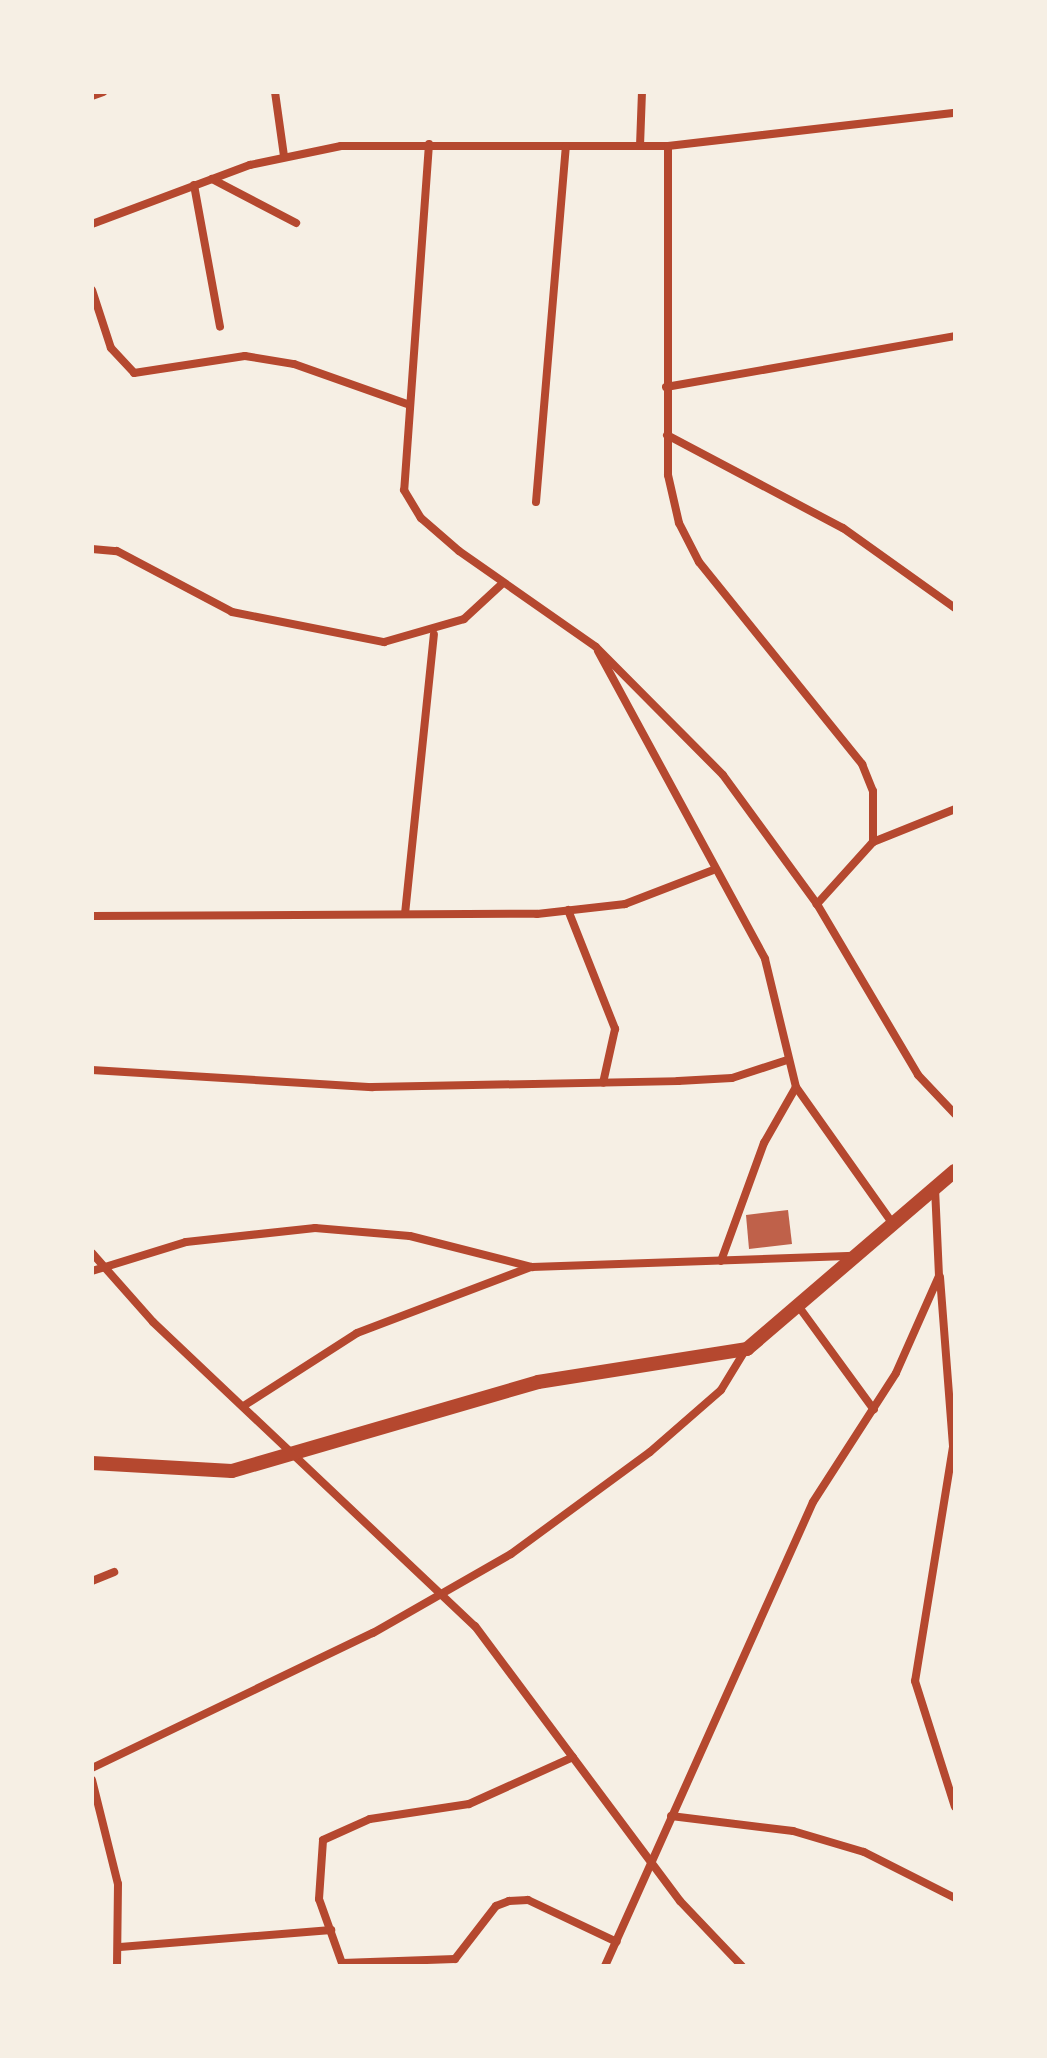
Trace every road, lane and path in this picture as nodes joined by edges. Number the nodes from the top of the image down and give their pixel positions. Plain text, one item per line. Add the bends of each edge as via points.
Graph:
1 (103, 92) edge
2 (275, 92) edge
3 (642, 92) edge
4 (92, 96) edge
5 (955, 114) edge
6 (429, 144) junction
7 (566, 146) junction
8 (640, 146) junction
9 (668, 146) junction
10 (284, 156) junction
11 (212, 179) junction
12 (194, 185) junction
13 (296, 223) dead end
14 (92, 224) edge
15 (92, 290) edge
16 (103, 325) junction
17 (92, 327) edge
18 (220, 327) dead end
19 (955, 336) edge
20 (666, 387) junction
21 (410, 405) junction
22 (667, 435) junction
23 (536, 502) dead end
24 (92, 549) edge
25 (503, 583) junction
26 (955, 608) edge
27 (434, 634) junction
28 (596, 647) junction
29 (955, 809) edge
30 (873, 842) junction
31 (713, 870) junction
32 (817, 904) junction
33 (568, 910) junction
34 (405, 914) junction
35 (92, 916) edge
36 (787, 1060) junction
37 (92, 1070) edge
38 (603, 1083) junction
39 (796, 1087) junction
40 (955, 1114) edge
41 (955, 1171) edge
42 (935, 1187) junction
43 (893, 1224) junction
44 (92, 1253) edge
45 (856, 1256) junction
46 (721, 1261) junction
47 (532, 1267) junction
48 (96, 1270) edge
49 (939, 1276) junction
50 (799, 1307) junction
51 (747, 1349) junction
52 (245, 1405) junction
53 (874, 1410) junction
54 (295, 1450) junction
55 (92, 1463) edge
56 (114, 1572) dead end
57 (92, 1581) edge
58 (442, 1594) junction
59 (573, 1757) junction
60 (92, 1768) edge
61 (92, 1780) edge
62 (955, 1807) edge
63 (671, 1816) junction
64 (652, 1860) junction
65 (955, 1898) edge
66 (331, 1930) junction
67 (617, 1942) junction
68 (120, 1947) junction
69 (732, 1962) edge
70 (343, 1965) edge
71 (117, 1966) edge
72 (605, 1966) edge
73 (742, 1966) edge

1 - 4 street
2 - 10 street
3 - 8 street
5 - 9 street
6 - 7 street
6 - 10 street
6 - 21 street
7 - 8 street
7 - 23 street
8 - 9 street
9 - 20 street
10 - 11 street
11 - 12 street
11 - 13 street
12 - 14 street
12 - 18 street
15 - 16 street
16 - 17 street
16 - 21 street via 120,363 134,373 245,356 294,364
19 - 20 street
20 - 22 street
21 - 25 street via 404,490 421,518
22 - 26 street via 843,528
22 - 30 street via 679,523 699,562 862,764 877,816
24 - 27 street via 117,551 232,612 321,635 384,642
25 - 27 street via 464,619
25 - 28 street
27 - 34 street
28 - 31 street
28 - 32 street via 723,775
29 - 30 street
30 - 32 street
31 - 33 street via 625,904
31 - 36 street via 765,959
32 - 40 street via 918,1075
33 - 34 street
33 - 38 street via 615,1029
34 - 35 street
36 - 38 street via 732,1078
36 - 39 street
37 - 38 street via 372,1087
39 - 43 street
39 - 46 street via 764,1143
41 - 42 street
42 - 43 street
42 - 49 street
43 - 45 street
44 - 48 street
45 - 46 street
45 - 50 street
46 - 47 street
47 - 48 street via 410,1236 315,1228 186,1242
47 - 52 street via 357,1333
48 - 52 street
49 - 53 street
49 - 62 street via 953,1447 915,1681
50 - 51 street
50 - 53 street
51 - 54 street via 538,1382
51 - 58 street via 721,1390 650,1452 511,1554
52 - 54 street
53 - 63 street via 813,1502
54 - 55 street via 232,1471
54 - 58 street
56 - 57 street
58 - 59 street via 510,1667
58 - 60 street
59 - 64 street
59 - 66 street via 469,1804 339,1827 323,1840 318,1869
61 - 68 street via 118,1884
63 - 64 street
63 - 65 street via 793,1831 864,1852
64 - 67 street
64 - 69 street
66 - 68 street
66 - 70 street
67 - 70 street via 528,1900 509,1901 496,1906 455,1959
67 - 72 street
68 - 71 street
69 - 73 street

